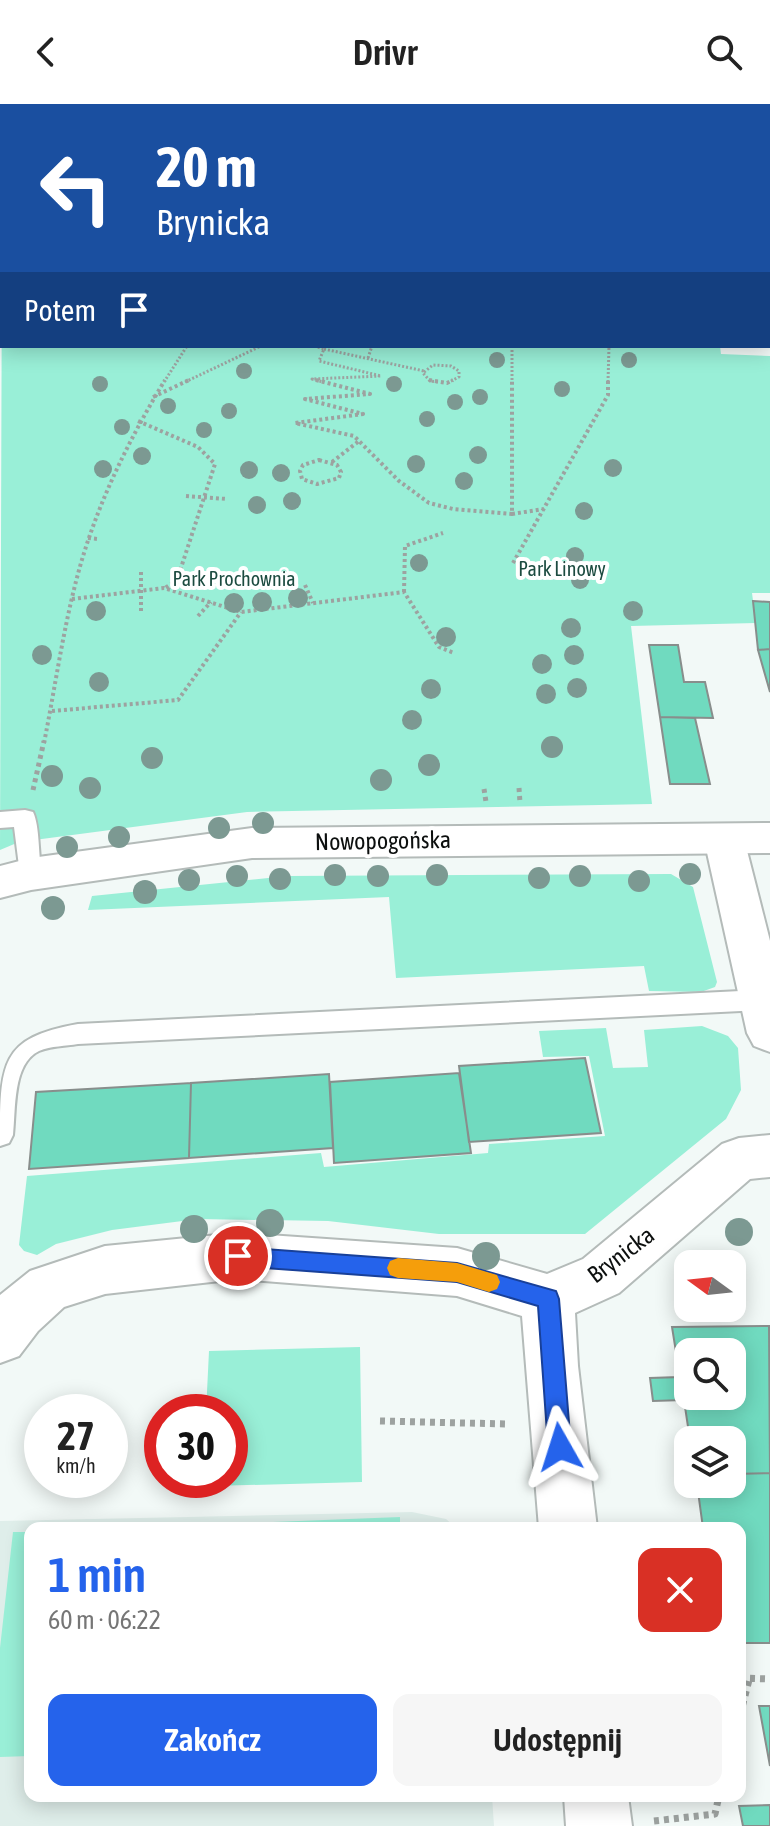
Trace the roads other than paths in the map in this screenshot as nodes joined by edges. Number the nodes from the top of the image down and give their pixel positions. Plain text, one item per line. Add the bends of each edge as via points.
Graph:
1 (0, 820) edge
2 (770, 838) edge
3 (724, 839) junction
4 (16, 878) edge
5 (766, 1016) edge
6 (0, 1135) edge
7 (770, 1156) edge
8 (548, 1299) junction
9 (6, 1315) edge
10 (567, 1522) edge

1 - 4 lane via 25,818 26,851
2 - 3 street, Nowopogońska
3 - 4 street, Nowopogońska via 252,843
3 - 5 street
5 - 6 lane via 43,1039 20,1049 7,1075
7 - 8 street, Brynicka via 739,1159 601,1276
8 - 9 street via 457,1272 238,1256 105,1270 48,1288
8 - 10 street

